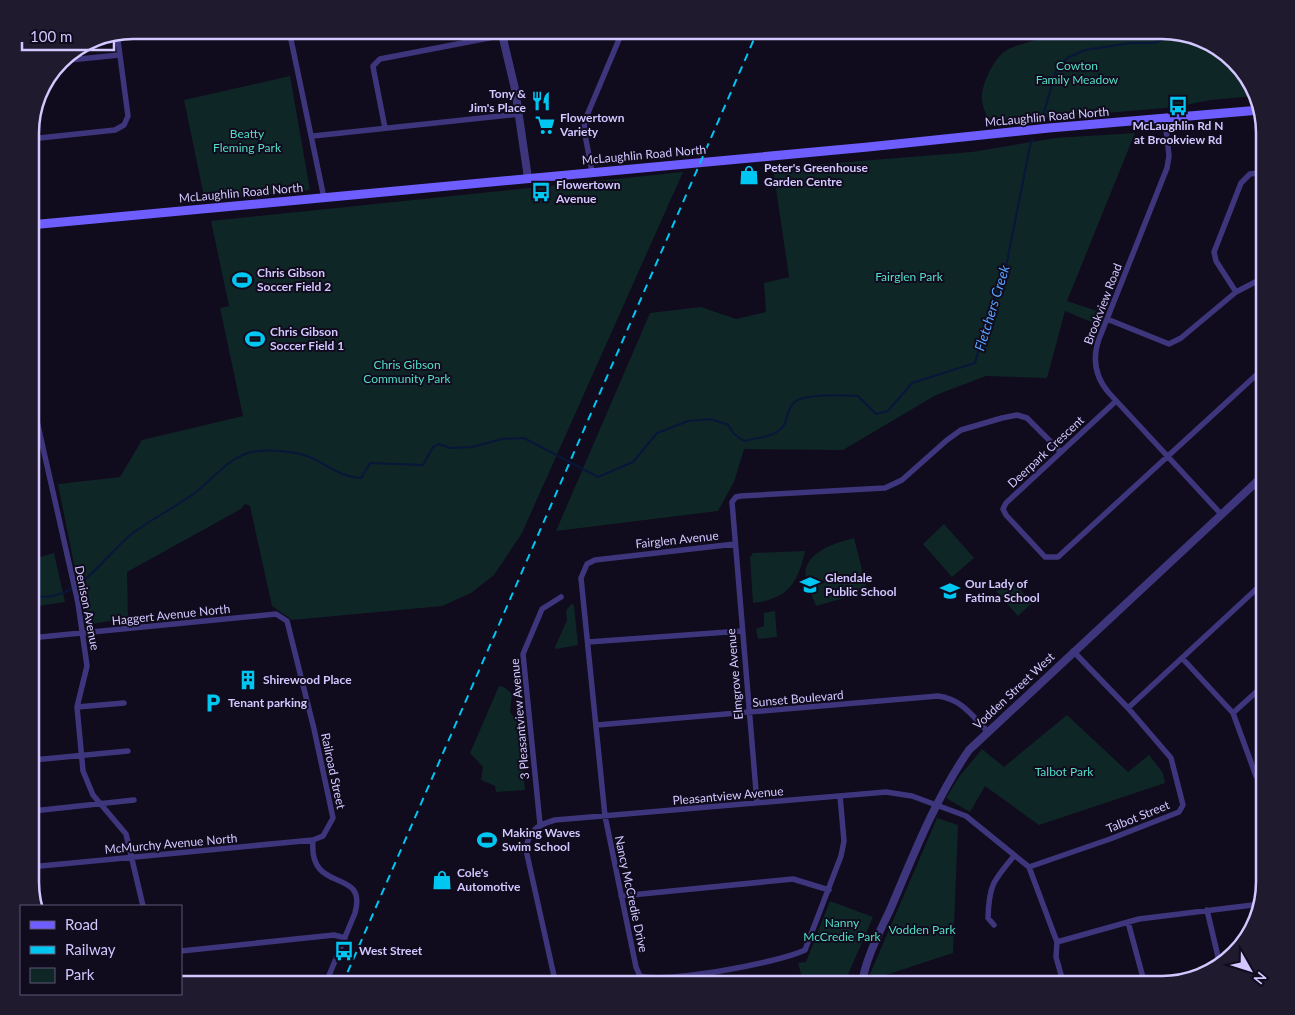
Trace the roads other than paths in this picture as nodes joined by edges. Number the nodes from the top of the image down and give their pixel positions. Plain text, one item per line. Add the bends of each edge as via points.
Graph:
1 (291, 39) edge
2 (472, 39) edge
3 (502, 39) edge
4 (619, 39) edge
5 (118, 40) edge
6 (119, 55) junction
7 (73, 60) edge
8 (1253, 111) edge
9 (519, 114) junction
10 (1165, 120) junction
11 (385, 128) junction
12 (313, 136) junction
13 (39, 138) edge
14 (592, 172) junction
15 (1256, 173) edge
16 (528, 178) junction
17 (324, 198) junction
18 (39, 224) edge
19 (1256, 282) edge
20 (1236, 292) junction
21 (1107, 319) junction
22 (1256, 375) edge
23 (1116, 401) junction
24 (39, 431) edge
25 (1061, 452) junction
26 (1167, 456) junction
27 (1256, 482) edge
28 (1221, 514) junction
29 (735, 544) junction
30 (1256, 589) edge
31 (561, 597) dead end
32 (284, 616) joint
33 (742, 630) junction
34 (83, 633) junction
35 (39, 637) edge
36 (588, 642) junction
37 (1073, 651) junction
38 (1182, 658) junction
39 (1256, 692) edge
40 (124, 703) dead end
41 (77, 707) junction
42 (1128, 708) junction
43 (748, 713) junction
44 (1233, 713) junction
45 (597, 725) junction
46 (987, 731) junction
47 (128, 751) dead end
48 (81, 756) junction
49 (39, 760) edge
50 (1256, 776) edge
51 (840, 796) junction
52 (134, 800) dead end
53 (99, 803) junction
54 (757, 803) junction
55 (938, 804) junction
56 (39, 810) edge
57 (605, 816) junction
58 (540, 824) junction
59 (313, 840) junction
60 (1014, 856) junction
61 (133, 858) junction
62 (39, 866) edge
63 (1029, 867) junction
64 (829, 890) junction
65 (621, 896) junction
66 (143, 905) edge
67 (1253, 905) edge
68 (1207, 910) junction
69 (1128, 922) junction
70 (994, 925) dead end
71 (345, 938) junction
72 (1057, 942) junction
73 (182, 951) edge
74 (1218, 958) edge
75 (328, 976) edge
76 (554, 976) edge
77 (640, 976) edge
78 (671, 976) edge
79 (865, 976) edge
80 (1061, 976) edge
81 (1142, 976) edge

1 - 12 street
2 - 11 street via 380,58 374,72
3 - 9 street
4 - 14 street via 585,120
5 - 6 street
6 - 7 street
6 - 13 street via 128,116 124,125 115,130
8 - 10 main road, McLaughlin Road North
9 - 11 street
9 - 16 street
10 - 14 main road, McLaughlin Road North via 1049,128
10 - 21 street, Brookview Road via 1167,168
11 - 12 street
12 - 17 street
14 - 16 main road, McLaughlin Road North
15 - 20 street via 1250,174 1241,183 1214,252 1216,261
16 - 17 main road, McLaughlin Road North
17 - 18 main road, McLaughlin Road North
19 - 20 street
20 - 21 street via 1169,344
21 - 23 street, Brookview Road via 1096,348 1095,363 1101,383
22 - 26 street
23 - 25 street, Deerpark Crescent
23 - 26 street, Brookview Road
24 - 34 street, Denison Avenue
25 - 26 street, Deerpark Crescent via 1006,502 1003,509 1045,557 1052,559 1058,557
25 - 29 street, Fairglen Avenue via 1027,418 1017,415 1002,418 961,430 902,480 886,488 736,497 731,513
26 - 28 street, Brookview Road
27 - 28 street, Vodden Street West
28 - 37 street, Vodden Street West
29 - 33 street, Elmgrove Avenue
29 - 36 street, Fairglen Avenue via 595,560 587,564 581,578
30 - 38 street
31 - 58 street, 3 Pleasantview Avenue via 542,609 524,654
32 - 34 street, Haggert Avenue North via 276,614
32 - 59 street, Railroad Street via 332,809 330,826 323,836
33 - 36 street
33 - 43 street, Elmgrove Avenue
34 - 35 street, Haggert Avenue North
34 - 41 street, Denison Avenue via 88,666
36 - 45 street, Fairglen Avenue
37 - 42 street, Talbot Street
37 - 46 street, Vodden Street West
38 - 42 street
38 - 44 street
39 - 44 street
40 - 41 street
41 - 48 street, Denison Avenue
42 - 63 street, Talbot Street via 1171,758 1183,805 1178,812 1110,840
43 - 45 street, Sunset Boulevard
43 - 46 street, Sunset Boulevard via 938,696 951,698 960,704
43 - 54 street, Elmgrove Avenue
44 - 50 street
45 - 57 street, Fairglen Avenue
46 - 55 street, Vodden Street West via 958,766
47 - 48 street
48 - 49 street
48 - 53 street, Denison Avenue via 87,783
51 - 54 street, Pleasantview Avenue
51 - 55 street, Pleasantview Avenue via 886,792
51 - 64 street, Nancy McCredie Drive via 844,841
52 - 53 street
53 - 56 street
53 - 61 street, Denison Avenue via 126,834
54 - 57 street, Pleasantview Avenue
55 - 60 street, Pleasantview Avenue via 969,818
55 - 79 street, Vodden Street West via 882,927
57 - 58 street, Pleasantview Avenue
57 - 65 street, Nancy McCredie Drive
58 - 76 street via 527,840 526,850
59 - 61 street, McMurchy Avenue North
59 - 71 street via 313,860 318,869 347,883 355,894 356,909
60 - 63 street, Pleasantview Avenue
60 - 70 street via 990,889 988,918
61 - 62 street, McMurchy Avenue North
61 - 66 street, Denison Avenue
63 - 72 street
64 - 65 street via 793,879
64 - 78 street, Nancy McCredie Drive via 806,950 718,971
65 - 77 street, Nancy McCredie Drive
67 - 68 street
68 - 69 street
68 - 74 street
69 - 72 street
69 - 81 street
71 - 73 street via 334,935
71 - 75 street
72 - 80 street via 1056,958

